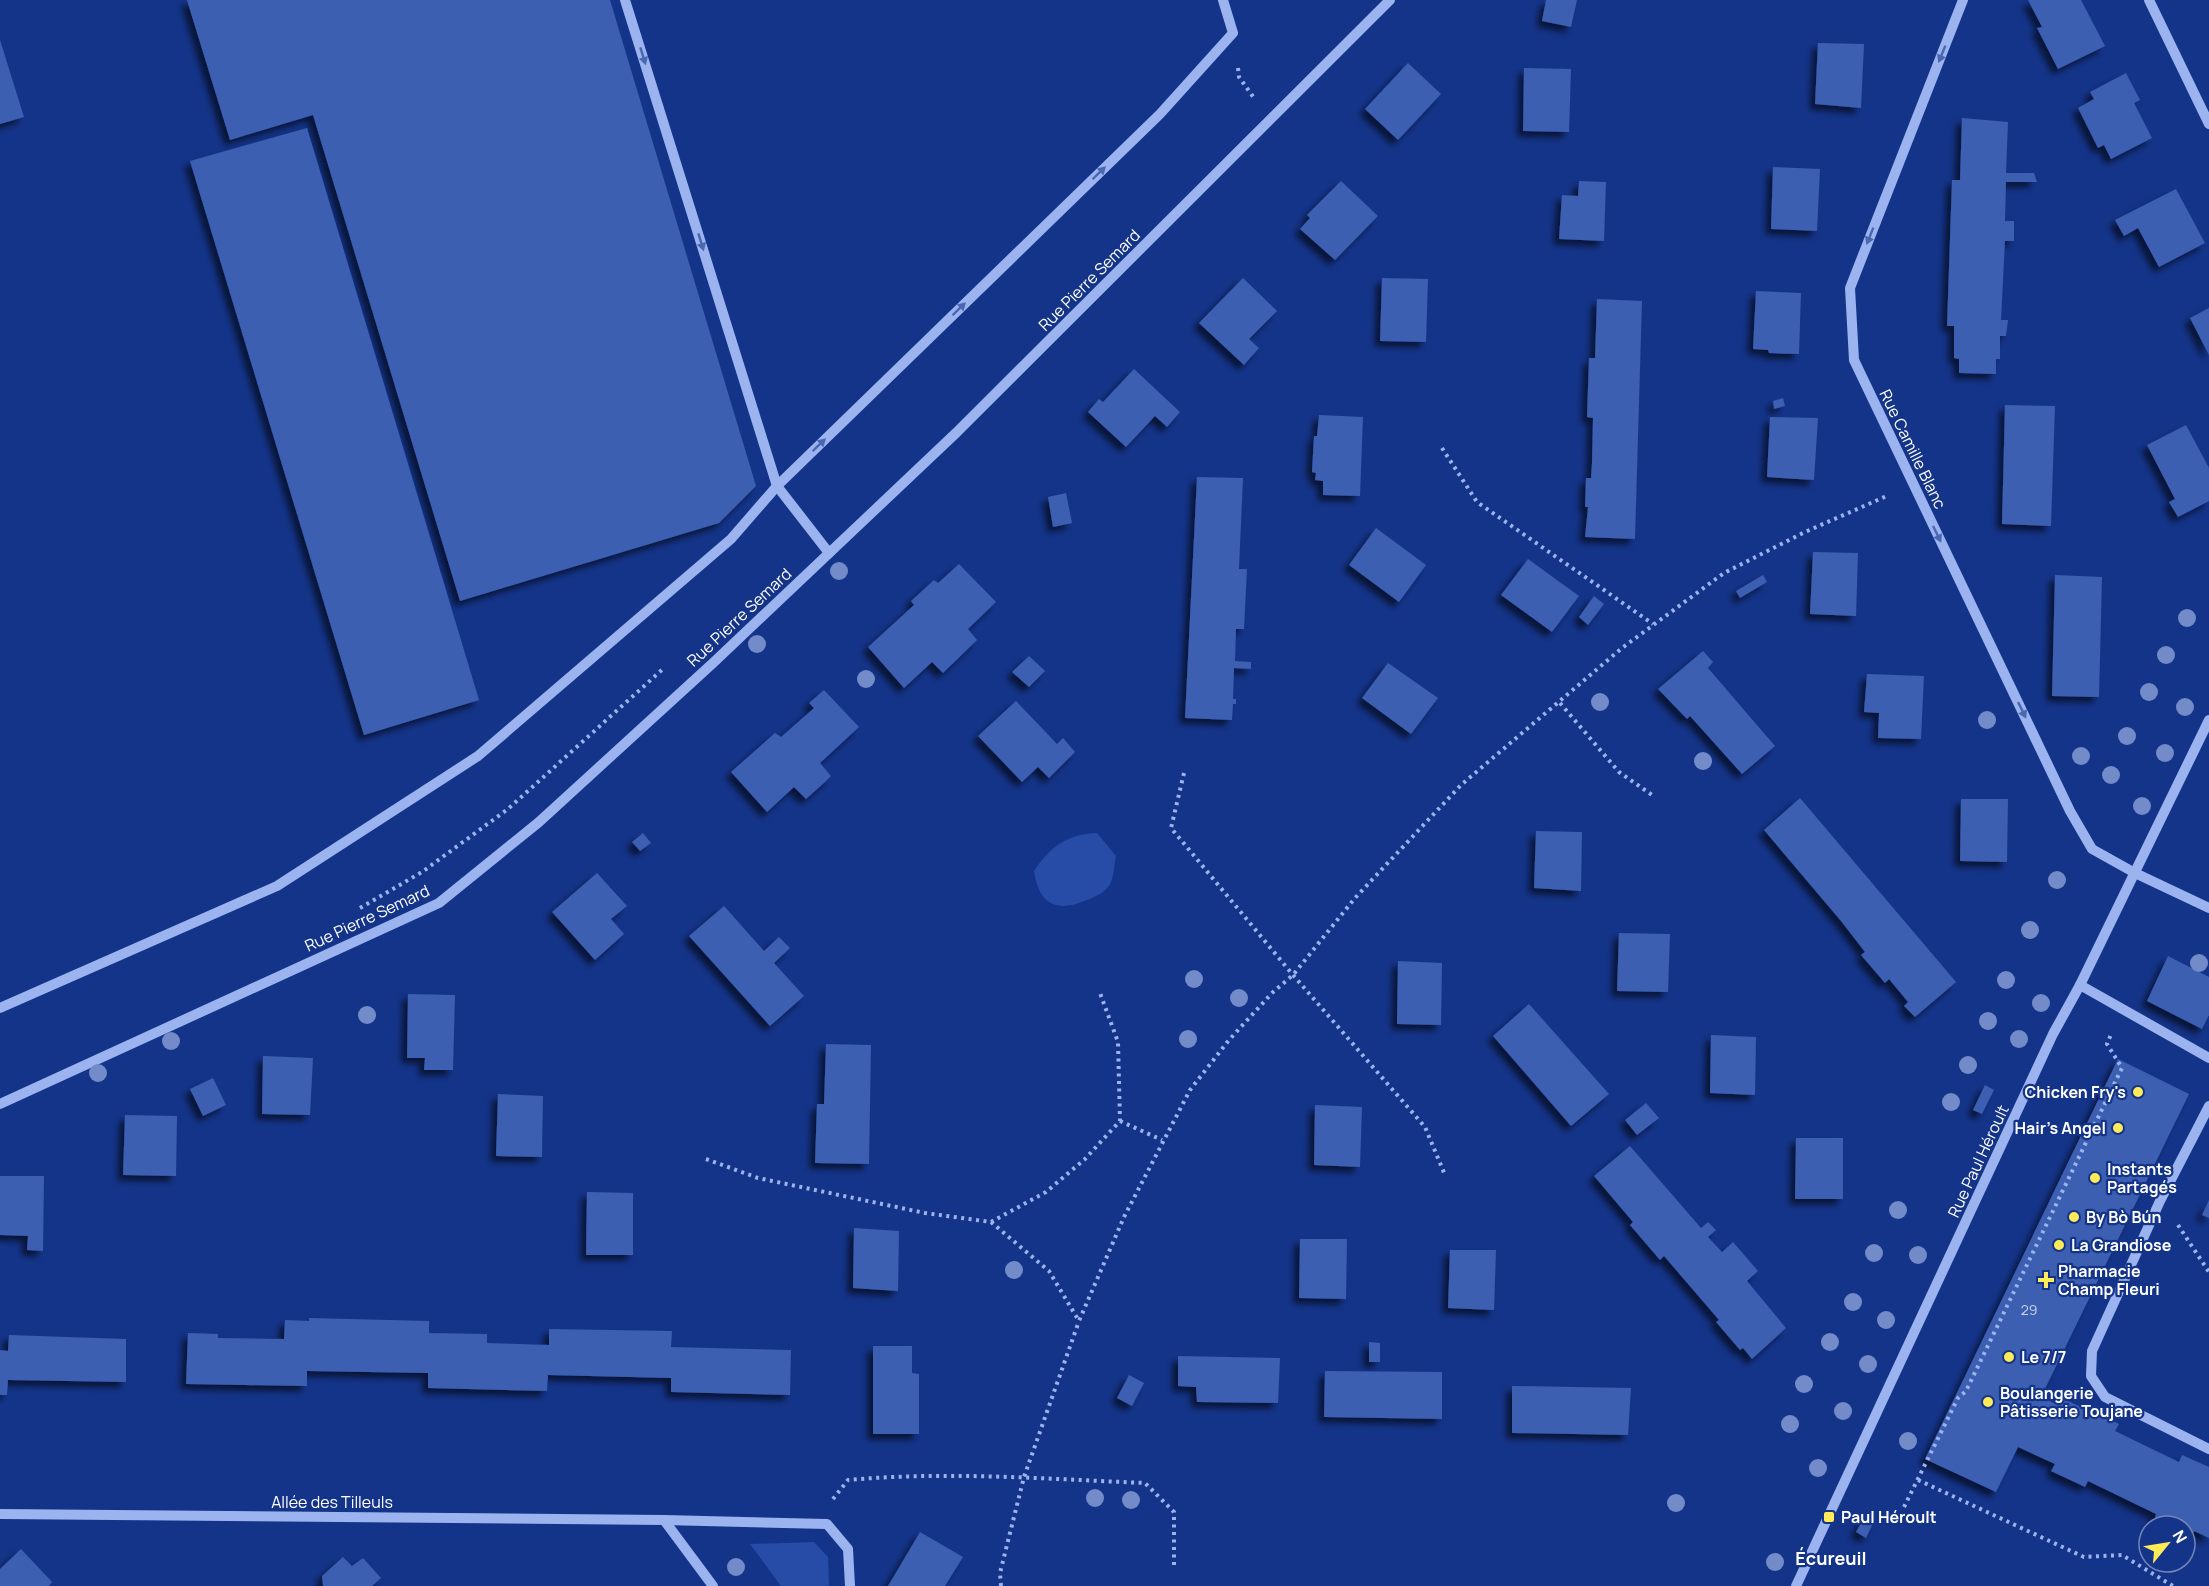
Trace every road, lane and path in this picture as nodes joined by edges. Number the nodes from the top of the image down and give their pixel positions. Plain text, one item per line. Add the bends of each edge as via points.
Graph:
1 (625, 0) edge
2 (1223, 0) edge
3 (1390, 0) edge
4 (1963, 0) edge
5 (2149, 0) edge
6 (1233, 33) junction
7 (1256, 101) dead end
8 (2209, 123) edge
9 (1442, 448) dead end
10 (1914, 484) junction
11 (777, 486) junction
12 (829, 553) junction
13 (1653, 624) junction
14 (1560, 703) junction
15 (2209, 720) edge
16 (1184, 773) dead end
17 (1652, 795) dead end
18 (2135, 873) junction
19 (2209, 908) edge
20 (1293, 975) junction
21 (2080, 985) junction
22 (1100, 993) dead end
23 (0, 1008) edge
24 (2122, 1008) junction
25 (2209, 1058) edge
26 (0, 1104) edge
27 (2209, 1106) edge
28 (1120, 1121) junction
29 (1162, 1140) junction
30 (706, 1159) dead end
31 (1445, 1175) dead end
32 (2160, 1201) junction
33 (991, 1222) junction
34 (2209, 1272) edge
35 (1079, 1321) junction
36 (2209, 1449) edge
37 (1024, 1477) junction
38 (1918, 1480) junction
39 (1904, 1507) dead end
40 (0, 1514) edge
41 (664, 1520) junction
42 (814, 1524) junction
43 (1174, 1569) dead end
44 (713, 1586) edge
45 (850, 1586) edge
46 (1001, 1586) edge
47 (1796, 1586) edge
48 (2174, 1586) edge

1 -> 11 street
2 - 6 street
3 - 12 street, Rue Pierre Semard via 956,433
4 -> 10 street, Rue Camille Blanc via 1850,288 1854,360
5 - 8 street
6 - 7 path via 1239,77
11 -> 6 street via 1160,114
9 - 13 path via 1477,502
10 - 13 path via 1804,532 1724,573
10 -> 18 street, Rue Camille Blanc via 2070,811 2092,849
11 - 12 street
11 - 23 street via 732,539 477,756 277,886
12 - 26 street, Rue Pierre Semard via 538,822 439,903
13 - 14 path
14 - 17 path via 1619,772
14 - 20 path via 1461,785 1355,898
15 - 18 street, Rue Paul Héroult
16 - 20 path via 1171,828
18 - 19 street, Rue Camille Blanc
18 - 21 street, Rue Paul Héroult
20 - 29 path via 1229,1040 1190,1090
20 - 31 path via 1425,1127
21 - 24 street
21 - 47 street, Rue Paul Héroult via 2053,1034
22 - 28 path via 1118,1042
24 - 25 street
24 - 38 path via 2107,1044 2122,1068 1966,1391 1958,1398
27 - 32 street
28 - 29 path
28 - 33 path via 1085,1159 1046,1192
29 - 35 path
30 - 33 path via 758,1178 926,1213
32 - 34 path
32 - 36 street via 2092,1351 2091,1376 2105,1397
33 - 35 path via 1049,1271
35 - 37 path
37 - 42 path via 848,1480
37 - 43 path via 1145,1483 1174,1512
37 - 46 path via 1000,1573
38 - 39 path
38 - 48 path via 2084,1557 2122,1555
40 - 41 street, Allée des Tilleuls
41 - 42 street, Allée des Tilleuls
41 - 44 street
42 - 45 street, Allée des Tilleuls via 827,1524 848,1549

